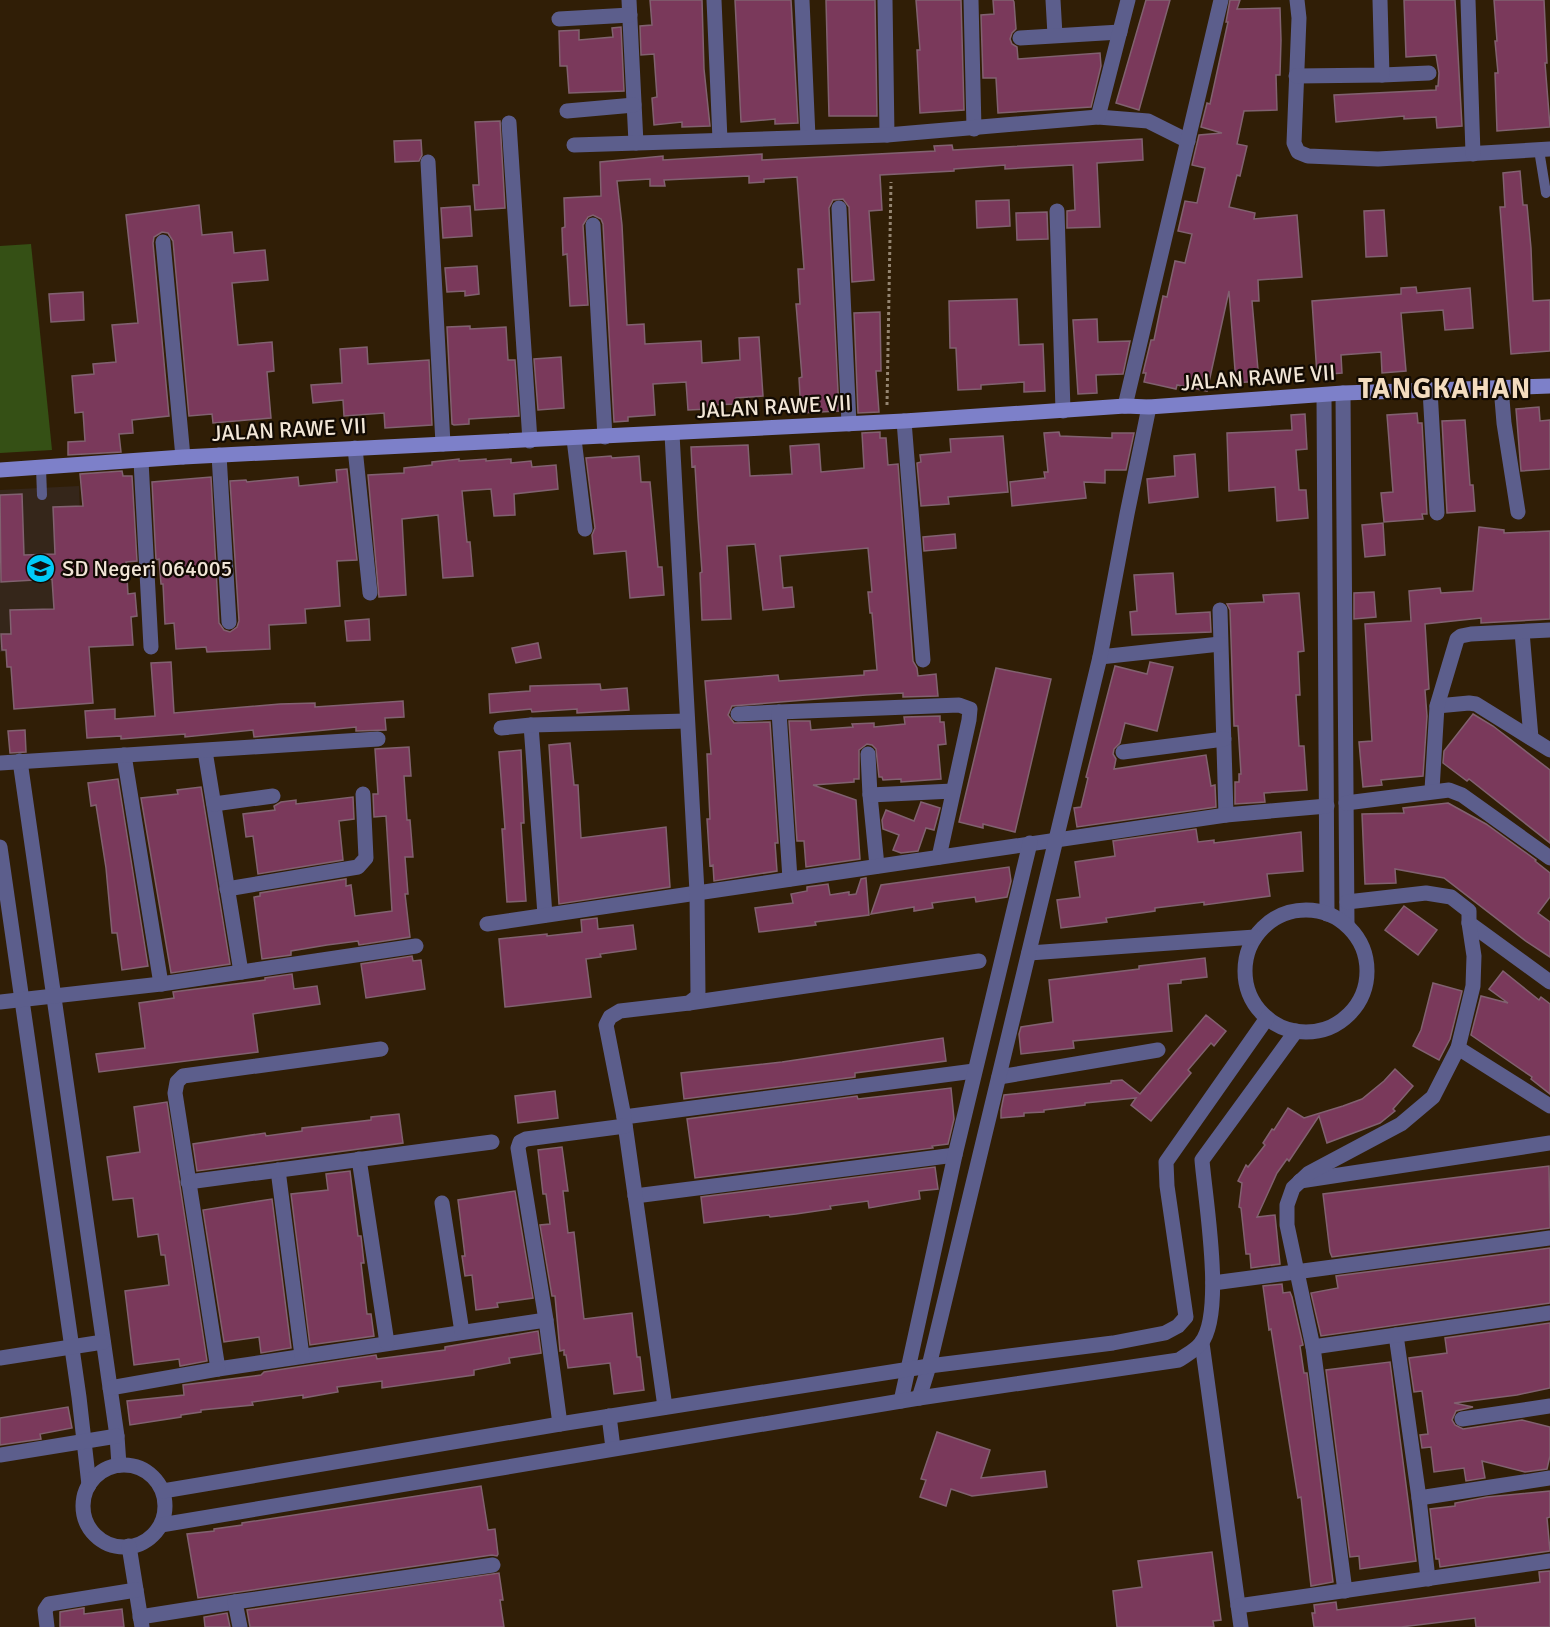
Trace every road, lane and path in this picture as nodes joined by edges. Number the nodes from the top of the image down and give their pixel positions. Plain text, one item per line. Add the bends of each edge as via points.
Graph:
1 (714, 0) edge
2 (802, 0) edge
3 (885, 0) edge
4 (971, 0) edge
5 (1053, 0) edge
6 (1128, 0) edge
7 (1221, 0) edge
8 (1297, 0) edge
9 (1380, 0) edge
10 (1468, 0) edge
11 (629, 8) edge
12 (560, 19) dead end
13 (1120, 32) junction
14 (1055, 35) junction
15 (1020, 38) dead end
16 (1429, 73) dead end
17 (1382, 75) junction
18 (1296, 76) junction
19 (634, 105) junction
20 (567, 111) dead end
21 (1098, 117) junction
22 (509, 123) dead end
23 (974, 129) junction
24 (887, 135) junction
25 (808, 137) junction
26 (720, 140) junction
27 (1188, 141) junction
28 (636, 143) junction
29 (574, 145) dead end
30 (1544, 149) edge
31 (1473, 154) junction
32 (428, 162) dead end
33 (891, 182) dead end
34 (1546, 193) dead end
35 (839, 208) dead end
36 (1057, 211) dead end
37 (593, 225) dead end
38 (163, 242) dead end
39 (1550, 386) edge
40 (1501, 387) junction
41 (1430, 390) junction
42 (1343, 393) junction
43 (1324, 394) junction
44 (1125, 406) junction
45 (1149, 407) junction
46 (1063, 411) junction
47 (904, 421) junction
48 (887, 422) junction
49 (849, 424) junction
50 (672, 434) junction
51 (605, 438) junction
52 (574, 439) junction
53 (530, 441) junction
54 (443, 444) junction
55 (355, 448) junction
56 (219, 455) junction
57 (183, 457) junction
58 (141, 461) junction
59 (41, 468) junction
60 (0, 470) edge
61 (42, 495) dead end
62 (1518, 512) dead end
63 (1437, 513) dead end
64 (585, 529) dead end
65 (370, 593) dead end
66 (1220, 610) dead end
67 (230, 622) dead end
68 (1550, 630) edge
69 (1522, 632) junction
70 (1220, 644) junction
71 (151, 647) dead end
72 (1100, 657) junction
73 (923, 660) dead end
74 (1437, 706) junction
75 (779, 712) junction
76 (738, 714) dead end
77 (687, 721) junction
78 (531, 725) junction
79 (501, 728) dead end
80 (1224, 738) junction
81 (1531, 738) junction
82 (378, 739) dead end
83 (1550, 750) edge
84 (205, 751) junction
85 (1123, 752) dead end
86 (868, 754) dead end
87 (124, 755) junction
88 (20, 761) junction
89 (0, 763) edge
90 (953, 790) junction
91 (1432, 790) junction
92 (273, 795) dead end
93 (363, 795) dead end
94 (870, 795) junction
95 (1346, 802) junction
96 (214, 804) junction
97 (1327, 806) junction
98 (1226, 815) junction
99 (1056, 840) junction
100 (1030, 843) junction
101 (0, 847) edge
102 (939, 857) junction
103 (1550, 858) edge
104 (877, 866) junction
105 (790, 879) junction
106 (227, 889) junction
107 (697, 892) junction
108 (1347, 902) junction
109 (1328, 914) junction
110 (545, 915) junction
111 (1469, 923) junction
112 (487, 924) dead end
113 (1347, 925) junction
114 (1255, 937) junction
115 (416, 946) dead end
116 (1029, 953) junction
117 (979, 961) dead end
118 (241, 972) junction
119 (1550, 982) edge
120 (161, 984) junction
121 (54, 995) junction
122 (21, 999) junction
123 (0, 1002) edge
124 (689, 1003) junction
125 (1268, 1018) junction
126 (1296, 1031) junction
127 (1458, 1048) junction
128 (381, 1049) dead end
129 (1158, 1050) dead end
130 (974, 1071) junction
131 (999, 1077) junction
132 (1550, 1106) edge
133 (624, 1121) junction
134 (492, 1142) dead end
135 (1550, 1143) edge
136 (955, 1155) junction
137 (359, 1159) junction
138 (278, 1170) junction
139 (1300, 1181) junction
140 (188, 1182) junction
141 (635, 1196) junction
142 (442, 1203) dead end
143 (1550, 1238) edge
144 (1298, 1272) junction
145 (1213, 1283) junction
146 (1550, 1313) edge
147 (546, 1320) junction
148 (462, 1332) junction
149 (1396, 1335) junction
150 (103, 1342) junction
151 (387, 1343) junction
152 (1202, 1343) junction
153 (72, 1347) junction
154 (1313, 1347) junction
155 (302, 1356) junction
156 (0, 1358) edge
157 (929, 1365) junction
158 (218, 1368) junction
159 (909, 1369) junction
160 (110, 1388) junction
161 (919, 1398) junction
162 (901, 1401) junction
163 (1550, 1406) edge
164 (665, 1407) junction
165 (609, 1416) junction
166 (1462, 1419) dead end
167 (560, 1424) junction
168 (117, 1436) junction
169 (85, 1441) junction
170 (613, 1448) junction
171 (0, 1455) edge
172 (119, 1465) junction
173 (1550, 1478) edge
174 (89, 1485) junction
175 (163, 1491) junction
176 (1419, 1498) junction
177 (161, 1525) junction
178 (129, 1546) junction
179 (1550, 1561) edge
180 (493, 1565) dead end
181 (1428, 1579) junction
182 (136, 1590) junction
183 (1345, 1591) junction
184 (235, 1602) junction
185 (1238, 1606) junction
186 (141, 1622) edge
187 (46, 1627) edge
188 (240, 1627) edge
189 (1241, 1627) edge

1 - 26 street
2 - 25 street
3 - 24 street
4 - 23 street
5 - 14 street
6 - 13 street
7 - 27 street
8 - 18 street
9 - 17 street
10 - 31 street
11 - 12 street
11 - 19 street
13 - 14 street
13 - 21 street
14 - 15 street
16 - 17 street
17 - 18 street
18 - 31 street via 1293,143 1298,152 1308,156 1378,159
19 - 20 street
19 - 28 street
21 - 23 street
21 - 27 street via 1148,121
22 - 53 street
23 - 24 street
24 - 25 street
25 - 26 street
26 - 28 street
27 - 44 street
28 - 29 street
30 - 31 street
30 - 34 lane
32 - 54 street
33 - 48 path
35 - 49 street
36 - 46 street
37 - 51 street
38 - 57 street
39 - 40 main road, JALAN RAWE VII
40 - 41 main road, JALAN RAWE VII
40 - 62 street
41 - 42 main road, JALAN RAWE VII
41 - 63 street
42 - 43 main road, JALAN RAWE VII
42 - 95 street
43 - 45 main road, JALAN RAWE VII
43 - 97 street
44 - 45 main road, JALAN RAWE VII
44 - 46 main road, JALAN RAWE VII
45 - 72 street
46 - 47 main road, JALAN RAWE VII
47 - 48 main road, JALAN RAWE VII
47 - 73 street
48 - 49 main road, JALAN RAWE VII
49 - 50 main road, JALAN RAWE VII
50 - 51 main road, JALAN RAWE VII
50 - 77 street
51 - 52 main road, JALAN RAWE VII
52 - 53 main road, JALAN RAWE VII
52 - 64 street
53 - 54 main road, JALAN RAWE VII
54 - 55 main road, JALAN RAWE VII
55 - 56 main road, JALAN RAWE VII
55 - 65 street
56 - 57 main road, JALAN RAWE VII
56 - 67 street
57 - 58 main road, JALAN RAWE VII
58 - 59 main road, JALAN RAWE VII
58 - 71 street
59 - 60 main road, JALAN RAWE VII
59 - 61 lane
66 - 70 street
68 - 69 street
69 - 74 street via 1471,634 1457,639
69 - 81 street
70 - 72 street
70 - 80 street
72 - 99 street
74 - 81 street via 1476,704
74 - 91 street
75 - 76 street
75 - 90 street via 959,705 970,709
75 - 105 street
77 - 78 street
77 - 107 street
78 - 79 street
78 - 110 street
80 - 85 street
80 - 98 street
81 - 83 street
82 - 84 street
84 - 87 street
84 - 96 street
86 - 94 street
87 - 88 street
87 - 120 street
88 - 89 street
88 - 121 street
90 - 94 street
90 - 102 street
91 - 95 street
91 - 103 street via 1462,795
92 - 96 street
93 - 106 street via 366,858 358,867
94 - 104 street
95 - 108 street
96 - 106 street
97 - 98 street
97 - 109 street
98 - 99 street
99 - 100 street
99 - 116 street
100 - 102 street
100 - 130 street
101 - 122 street
102 - 104 street
104 - 105 street
105 - 107 street
106 - 118 street
107 - 110 street
107 - 124 street via 698,996
108 - 111 street via 1426,893 1451,897 1469,911
108 - 113 street
109 - 113 street
109 - 114 street via 1300,910 1275,918
110 - 112 street
111 - 119 street
111 - 127 street via 1473,986
113 - 126 street via 1366,958 1367,978 1362,997 1351,1013 1335,1025 1316,1031
114 - 116 street
114 - 125 street via 1247,953 1247,989
115 - 118 street
116 - 131 street
117 - 124 street
118 - 120 street
120 - 121 street
121 - 122 street
121 - 150 street
122 - 123 street
122 - 153 street
124 - 133 street via 620,1011 610,1017 606,1025
125 - 126 street
125 - 157 street via 1166,1162 1186,1317 1178,1326 1166,1333 1113,1342
126 - 145 street via 1202,1160
127 - 132 street
127 - 139 street via 1433,1097 1401,1124 1334,1158
128 - 140 street via 183,1076 175,1093
129 - 131 street
130 - 133 street
130 - 136 street
131 - 157 street
133 - 141 street
133 - 147 street via 520,1142
134 - 137 street
135 - 139 street
136 - 141 street
136 - 159 street
137 - 138 street
137 - 151 street
138 - 140 street
138 - 155 street
139 - 144 street via 1287,1205 1287,1225
140 - 158 street
141 - 164 street
142 - 148 street
143 - 144 street
144 - 145 street
144 - 154 street
145 - 152 street via 1210,1324
146 - 149 street
147 - 148 street
147 - 167 street
148 - 151 street
149 - 154 street
149 - 176 street
150 - 153 street
150 - 160 street
151 - 155 street
152 - 161 street via 1179,1360
152 - 185 street
153 - 156 street
153 - 169 street
154 - 183 street
155 - 158 street
157 - 159 street
157 - 161 street
158 - 160 street
159 - 162 street
159 - 164 street
160 - 168 street
161 - 162 street
162 - 170 street
163 - 166 street
164 - 165 street
165 - 167 street
165 - 170 street
167 - 175 street
168 - 169 street
168 - 172 street
169 - 171 street
169 - 174 street
170 - 177 street
172 - 174 street via 102,1472
172 - 175 street via 145,1471
173 - 176 street
174 - 178 street via 84,1503 87,1523 104,1541
175 - 177 street via 165,1514
176 - 181 street
177 - 178 street via 147,1539
178 - 182 street
179 - 181 street
180 - 184 street
181 - 183 street
182 - 186 street
182 - 187 street via 49,1604 45,1610
183 - 185 street
184 - 186 street
184 - 188 street
185 - 189 street

